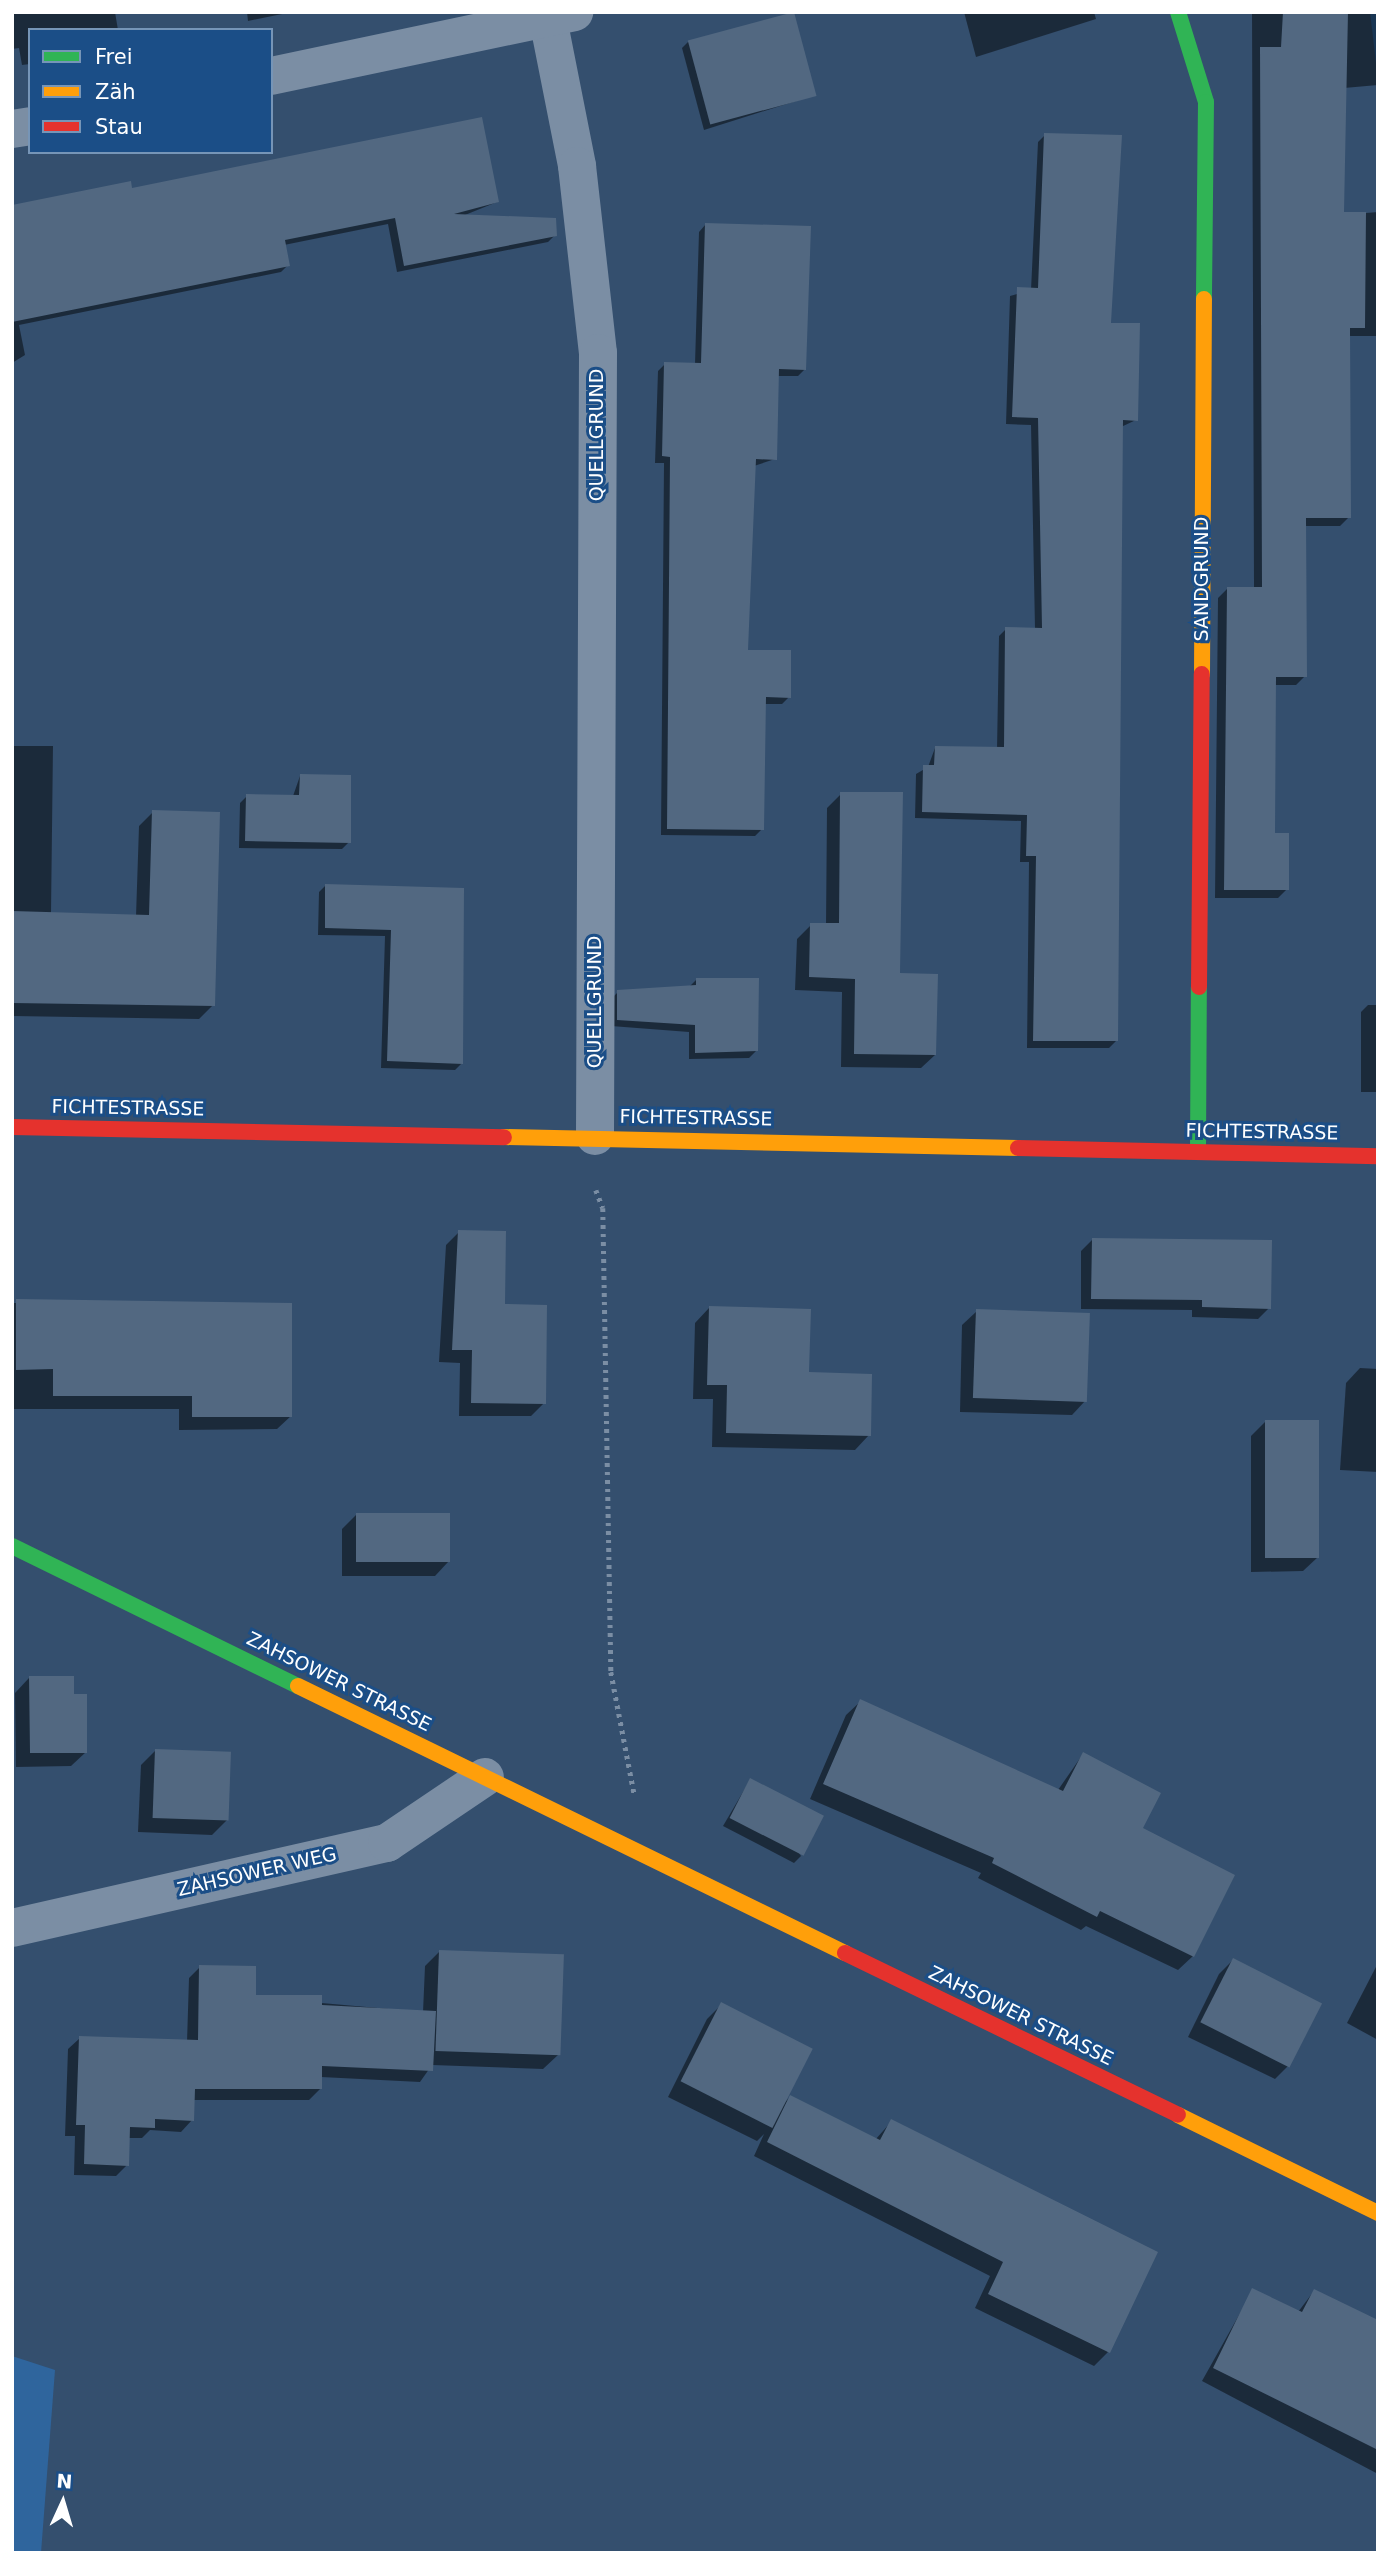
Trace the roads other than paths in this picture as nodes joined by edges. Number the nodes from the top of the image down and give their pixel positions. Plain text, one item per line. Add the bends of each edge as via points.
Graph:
1 (1178, 12) edge
2 (561, 16) edge
3 (273, 76) edge
4 (12, 1127) edge
5 (595, 1136) junction
6 (1198, 1151) junction
7 (1378, 1156) edge
8 (12, 1546) edge
9 (485, 1777) junction
10 (12, 1928) edge
11 (1378, 2213) edge

1 - 6 street, SANDGRUND via 1206,102
2 - 3 street, QUELLGRUND
2 - 5 street, QUELLGRUND via 598,352
4 - 5 street, FICHTESTRASSE
5 - 6 street, FICHTESTRASSE
6 - 7 street, FICHTESTRASSE
8 - 9 street, ZAHSOWER STRASSE
9 - 10 street, ZAHSOWER WEG via 387,1843
9 - 11 street, ZAHSOWER STRASSE

